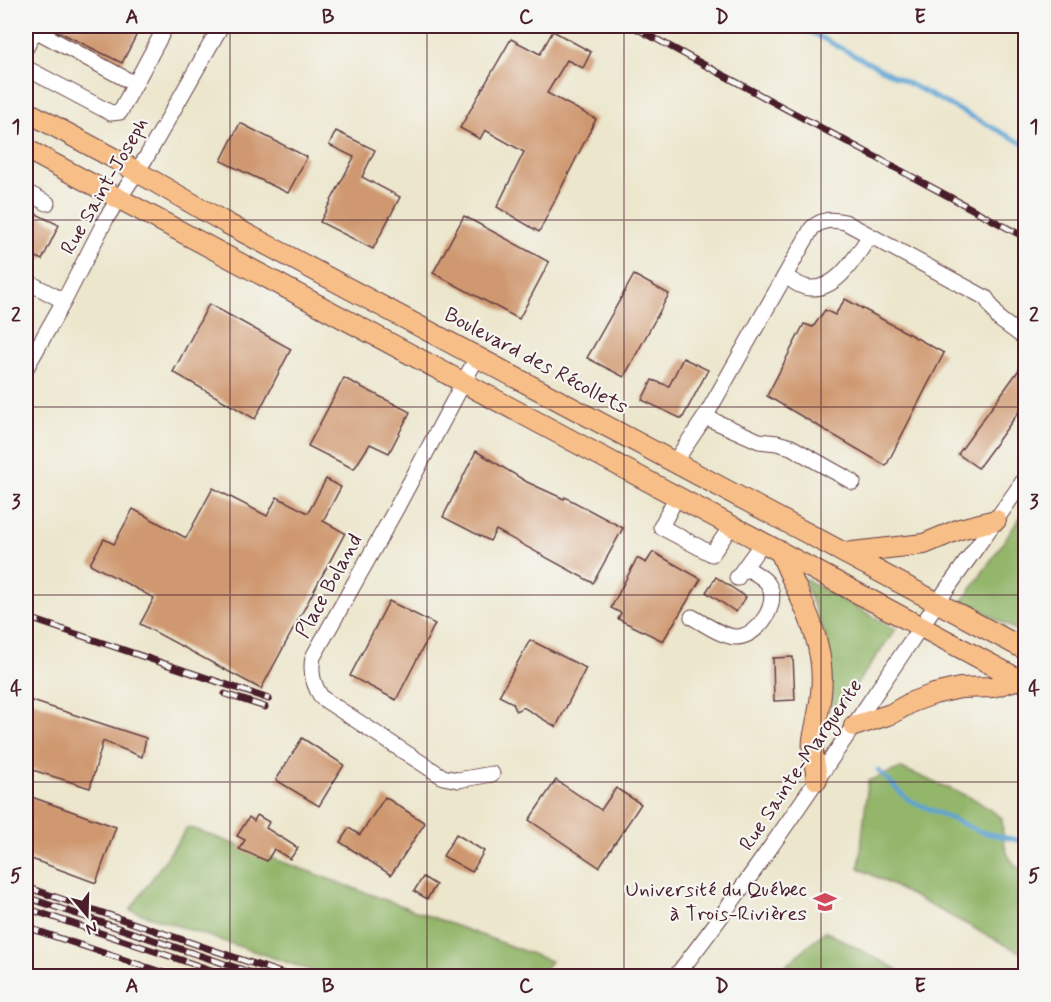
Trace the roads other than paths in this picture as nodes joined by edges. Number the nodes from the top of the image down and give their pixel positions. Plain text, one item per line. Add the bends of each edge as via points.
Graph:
1 (166, 26) edge
2 (221, 26) edge
3 (36, 28) edge
4 (26, 48) edge
5 (26, 68) edge
6 (135, 84) junction
7 (26, 111) edge
8 (26, 149) edge
9 (136, 172) junction
10 (26, 192) edge
11 (119, 198) junction
12 (47, 203) dead end
13 (870, 236) junction
14 (785, 276) junction
15 (26, 281) edge
16 (64, 301) junction
17 (1026, 339) edge
18 (477, 357) junction
19 (26, 368) edge
20 (464, 382) junction
21 (705, 417) junction
22 (674, 463) junction
23 (1026, 477) edge
24 (853, 482) dead end
25 (677, 496) junction
26 (996, 520) junction
27 (732, 525) junction
28 (772, 547) junction
29 (844, 553) junction
30 (937, 604) junction
31 (692, 617) dead end
32 (921, 626) junction
33 (1026, 650) edge
34 (1022, 681) edge
35 (854, 726) junction
36 (492, 774) dead end
37 (817, 780) junction
38 (676, 976) edge

1 - 6 street
2 - 9 street, Rue Saint-Joseph
3 - 4 street
3 - 6 street
5 - 6 street via 111,113 120,111
7 - 9 main road, Boulevard des Récollets
8 - 11 main road
9 - 11 street, Rue Saint-Joseph
9 - 18 main road, Boulevard des Récollets
10 - 12 street
11 - 16 street, Rue Saint-Joseph
11 - 20 main road
13 - 14 street via 848,267 825,284 800,286
13 - 14 street via 844,222 820,221
13 - 17 street via 986,298 999,320
14 - 21 street
15 - 16 street
16 - 19 street, Rue Saint-Joseph
18 - 20 street, Place Boland
18 - 22 main road, Boulevard des Récollets
20 - 25 main road
20 - 36 street, Place Boland via 314,657 311,670 315,689 322,698 443,777 458,780
21 - 22 street
21 - 24 street via 759,441 791,447
22 - 29 main road, Boulevard des Récollets
23 - 26 street, Rue Sainte-Marguerite
25 - 27 main road
25 - 27 street via 661,527 712,554
26 - 29 main road via 924,544
26 - 30 street, Rue Sainte-Marguerite
27 - 28 main road
28 - 31 street via 741,573 765,580 770,589 768,609 760,626 745,635 732,636
28 - 32 main road
28 - 37 main road via 810,618 819,648 821,693 813,740
29 - 30 main road, Boulevard des Récollets
30 - 32 street, Rue Sainte-Marguerite
30 - 33 main road, Boulevard des Récollets
32 - 34 main road
32 - 35 street, Rue Sainte-Marguerite
34 - 35 main road via 934,694
35 - 37 street, Rue Sainte-Marguerite
37 - 38 street, Rue Sainte-Marguerite

